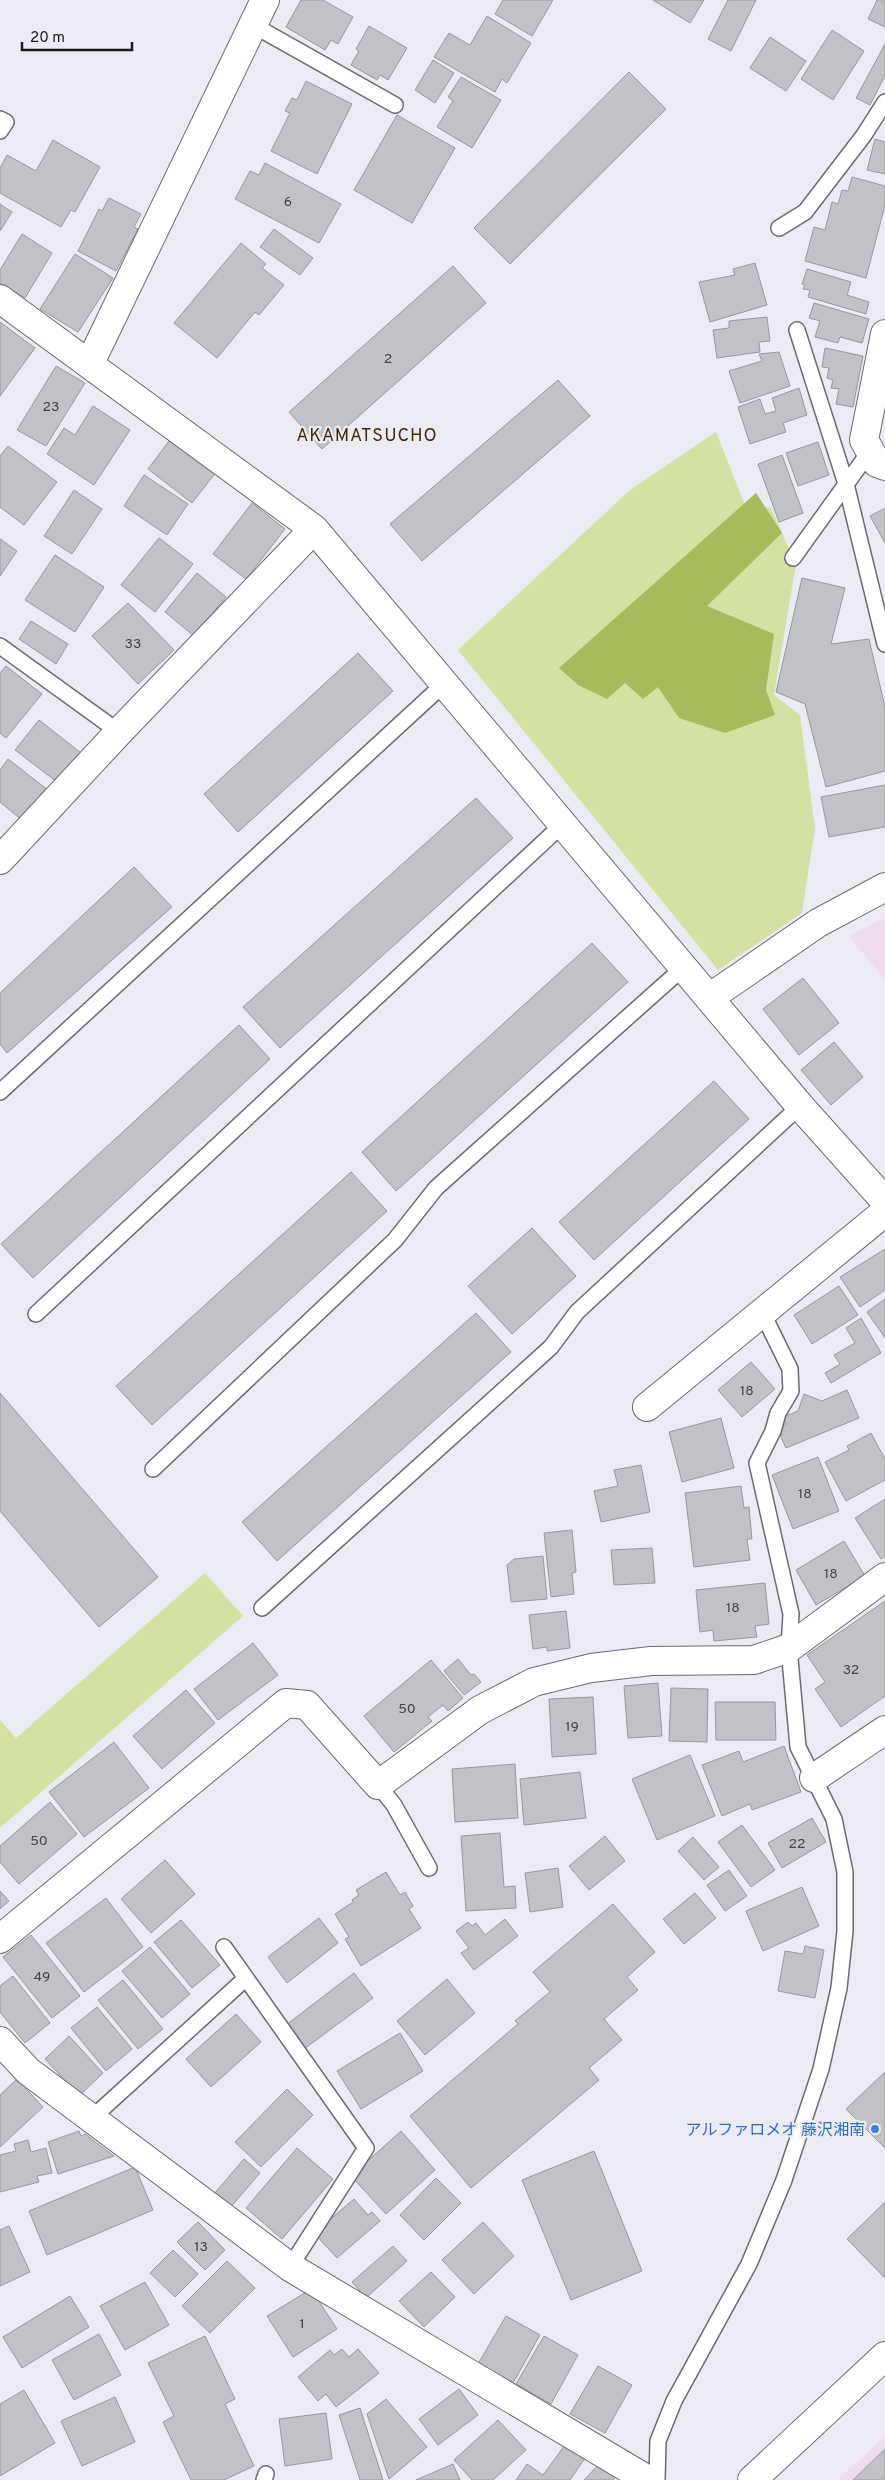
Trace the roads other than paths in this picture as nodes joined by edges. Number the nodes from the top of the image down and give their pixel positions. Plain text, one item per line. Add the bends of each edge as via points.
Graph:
1 (265, 0) edge
2 (253, 25) junction
3 (885, 102) edge
4 (395, 105) dead end
5 (0, 119) edge
6 (0, 131) edge
7 (778, 228) dead end
8 (0, 299) edge
9 (797, 330) dead end
10 (885, 334) edge
11 (90, 363) junction
12 (878, 459) edge
13 (846, 484) junction
14 (314, 529) junction
15 (793, 558) dead end
16 (885, 644) edge
17 (0, 646) edge
18 (445, 683) junction
19 (119, 732) junction
20 (563, 824) junction
21 (0, 860) edge
22 (885, 887) edge
23 (684, 967) junction
24 (710, 998) junction
25 (0, 1092) edge
26 (800, 1106) junction
27 (885, 1201) edge
28 (885, 1212) edge
29 (762, 1312) junction
30 (36, 1314) dead end
31 (647, 1407) dead end
32 (153, 1468) dead end
33 (885, 1577) edge
34 (262, 1608) dead end
35 (789, 1648) junction
36 (885, 1730) edge
37 (814, 1778) junction
38 (378, 1785) junction
39 (429, 1868) dead end
40 (0, 1939) edge
41 (224, 1947) dead end
42 (245, 1979) junction
43 (0, 2041) edge
44 (91, 2119) junction
45 (290, 2268) junction
46 (885, 2356) edge
47 (648, 2480) edge
48 (657, 2480) edge
49 (752, 2480) edge

1 - 2 main road
2 - 4 lane
2 - 11 main road
3 - 7 lane via 805,212
5 - 6 lane via 6,122
8 - 11 main road
9 - 13 lane
10 - 12 main road via 864,440
11 - 14 main road
12 - 13 lane
13 - 15 lane
13 - 16 lane
14 - 18 main road
14 - 19 main road
17 - 19 lane
18 - 20 main road
18 - 25 lane
19 - 21 main road
20 - 23 main road
20 - 30 lane
22 - 24 main road via 818,923
23 - 24 main road
23 - 32 lane via 436,1188 395,1240
24 - 26 main road
26 - 27 main road
26 - 34 lane via 578,1312 551,1347
28 - 29 main road
29 - 31 main road
29 - 35 lane via 790,1369 791,1391 757,1463 791,1614
33 - 35 main road
35 - 37 lane via 798,1747
35 - 38 main road via 754,1660 643,1662 591,1668 534,1682 480,1710
36 - 37 main road
37 - 48 lane via 834,1820 845,1872 845,1932 839,1988 821,2069 784,2180 749,2264 674,2401 658,2441
38 - 39 lane via 394,1805
38 - 40 main road via 307,1705 286,1703
41 - 42 lane
42 - 44 lane
42 - 45 lane via 366,2148
43 - 44 main road via 28,2071
44 - 45 main road
45 - 47 main road
46 - 49 main road

